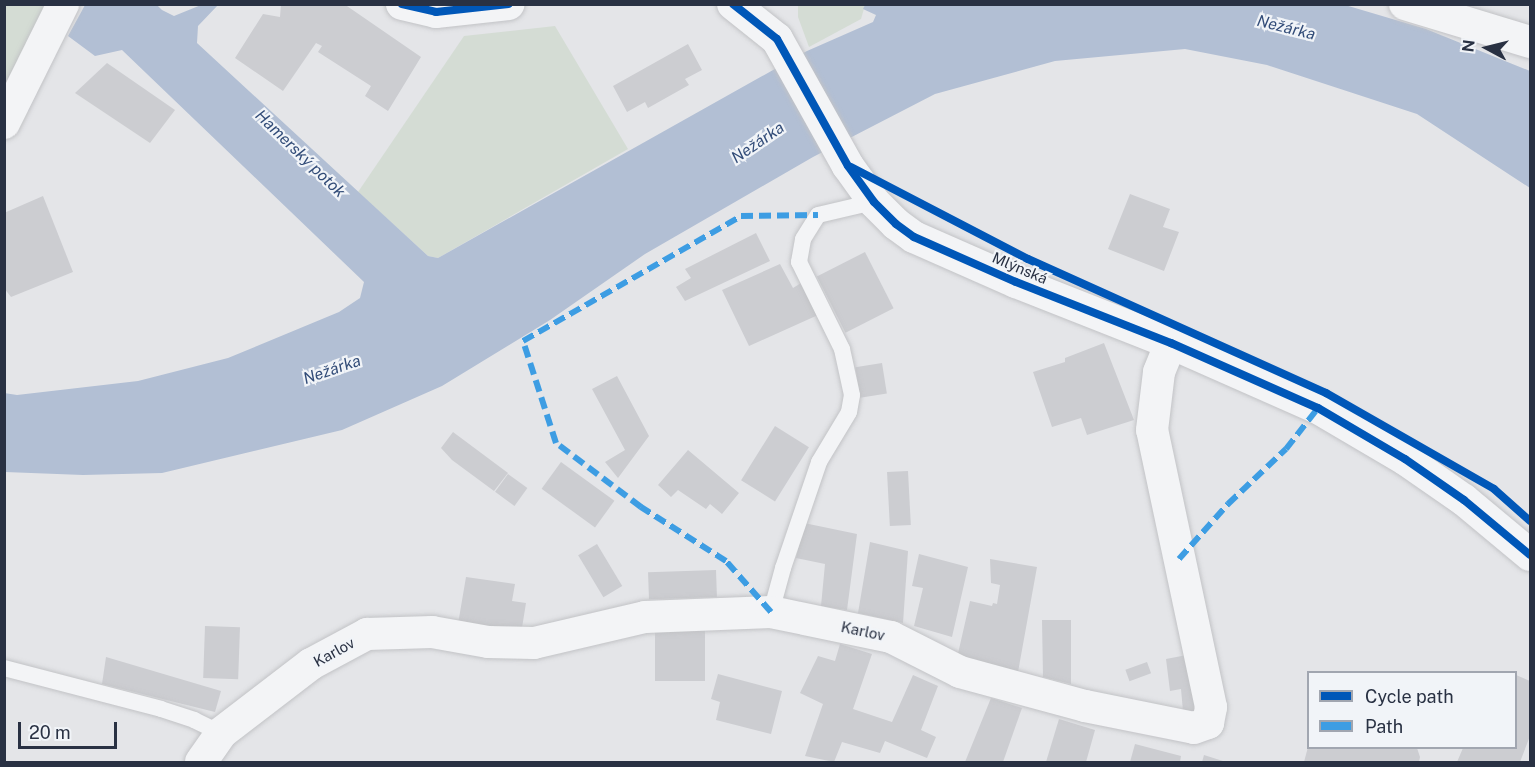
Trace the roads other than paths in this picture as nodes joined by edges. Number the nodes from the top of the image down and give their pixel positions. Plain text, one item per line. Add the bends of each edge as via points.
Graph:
1 (63, 4) edge
2 (402, 4) edge
3 (509, 4) edge
4 (733, 4) edge
5 (1405, 4) edge
6 (1530, 42) edge
7 (4, 123) edge
8 (873, 202) junction
9 (1171, 343) junction
10 (1530, 555) edge
11 (771, 612) junction
12 (4, 668) edge
13 (221, 734) junction
14 (201, 762) edge

1 - 7 street
2 - 3 street via 436,12
4 - 8 street, Mlýnská via 777,39 848,166
5 - 6 street
8 - 9 street, Mlýnská via 915,237
8 - 11 lane via 818,215 803,239 799,262 842,349 852,395 849,412 819,462
9 - 10 street, Mlýnská via 1318,408 1365,434 1464,500
9 - 11 street, Karlov via 1159,372 1152,430 1211,707 1208,723 1194,728 1085,706 960,672 891,637
11 - 13 street, Karlov via 645,617 534,643 488,642 432,632 368,634 311,664
12 - 13 lane via 161,709
13 - 14 street, Karlov

